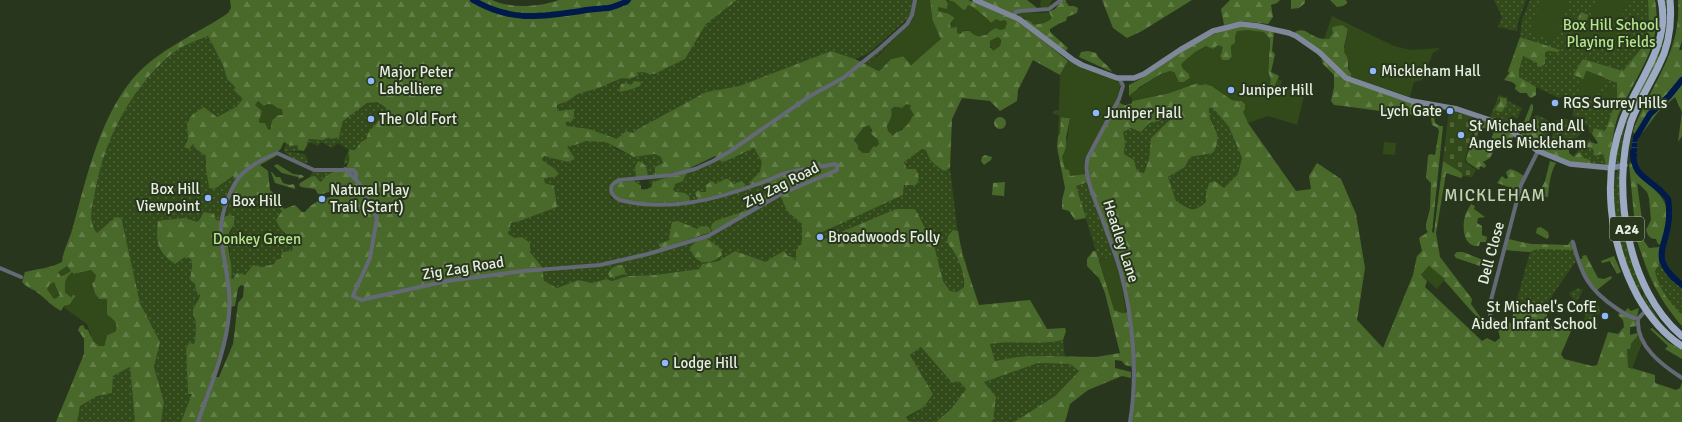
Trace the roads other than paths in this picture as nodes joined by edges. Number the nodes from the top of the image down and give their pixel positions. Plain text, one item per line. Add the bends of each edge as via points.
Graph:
1 (915, 0) edge
2 (975, 0) edge
3 (1060, 0) edge
4 (1661, 0) edge
5 (1670, 0) edge
6 (1013, 16) junction
7 (1119, 78) junction
8 (1538, 151) junction
9 (1626, 154) junction
10 (1625, 165) junction
11 (1614, 168) junction
12 (1573, 242) dead end
13 (0, 268) edge
14 (21, 277) dead end
15 (1647, 290) junction
16 (1637, 294) junction
17 (1646, 310) junction
18 (1661, 314) junction
19 (1490, 318) dead end
20 (1638, 319) junction
21 (1658, 326) junction
22 (1682, 336) edge
23 (1682, 346) edge
24 (1682, 378) edge
25 (198, 422) edge
26 (1130, 422) edge

1 - 25 street, Zig Zag Road via 907,24 856,68 810,96 729,152 695,169 678,174 620,180 613,185 611,192 621,201 682,204 751,187 780,175 834,164 837,170 783,193 699,239 610,263 447,281 361,300 353,296 370,258 377,218 356,180 354,171 314,170 278,154 243,173 236,181 226,205 221,231 229,292 229,315 223,346
2 - 6 main road
3 - 6 street via 1049,9 1020,11
4 - 11 highway, A24 via 1661,37 1655,55 1623,119 1615,146
5 - 9 highway, A24 via 1668,43 1631,122
6 - 7 main road via 1073,60
7 - 8 main road via 1134,78 1144,74 1203,35 1220,28 1241,24 1258,26 1296,36 1319,52 1346,78 1416,102 1457,109 1487,119 1506,127
7 - 26 street, Headley Lane via 1123,86 1119,99 1087,163 1089,182 1125,292 1134,369
8 - 11 main road via 1570,164
8 - 19 street, Dell Close via 1521,185 1491,300
9 - 10 highway, A24
9 - 11 main road
10 - 11 main road
10 - 15 highway, A24 via 1624,198 1628,233
11 - 16 highway, A24 via 1611,211 1617,246 1626,274
12 - 20 street via 1579,266 1592,287 1606,302 1628,316
13 - 14 street
15 - 16 street
15 - 18 highway, A24
16 - 17 highway, A24
17 - 20 street
17 - 21 highway, A24
18 - 21 street
18 - 22 highway, A24
20 - 24 street via 1641,337 1650,351
21 - 23 highway, A24

